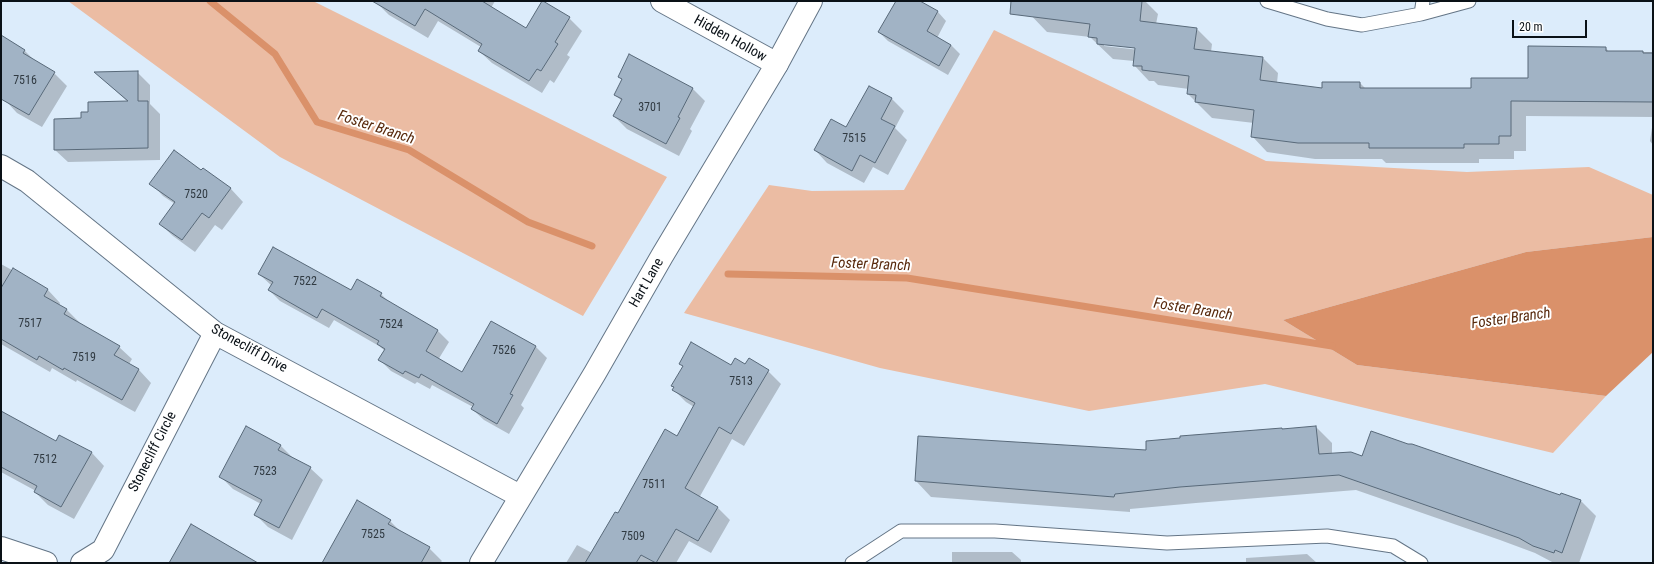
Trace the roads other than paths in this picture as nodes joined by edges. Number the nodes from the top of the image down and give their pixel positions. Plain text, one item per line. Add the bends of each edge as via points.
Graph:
1 (662, 1) edge
2 (811, 1) edge
3 (1267, 1) edge
4 (1469, 1) edge
5 (1422, 7) edge
6 (777, 64) junction
7 (1, 166) edge
8 (216, 333) junction
9 (520, 496) junction
10 (1, 548) edge
11 (46, 563) edge
12 (82, 563) edge
13 (480, 563) edge
14 (852, 563) edge
15 (1421, 563) edge

1 - 6 street, Hidden Hollow
2 - 6 street, Hart Lane
3 - 5 lane via 1326,19 1362,25
4 - 5 lane
6 - 9 street, Hart Lane
7 - 8 street, Stonecliff Drive via 27,182
8 - 9 street, Stonecliff Drive
8 - 12 street, Stonecliff Circle via 103,550
9 - 13 street, Hart Lane
10 - 11 street
14 - 15 lane via 901,532 995,532 1166,543 1326,536 1393,546

